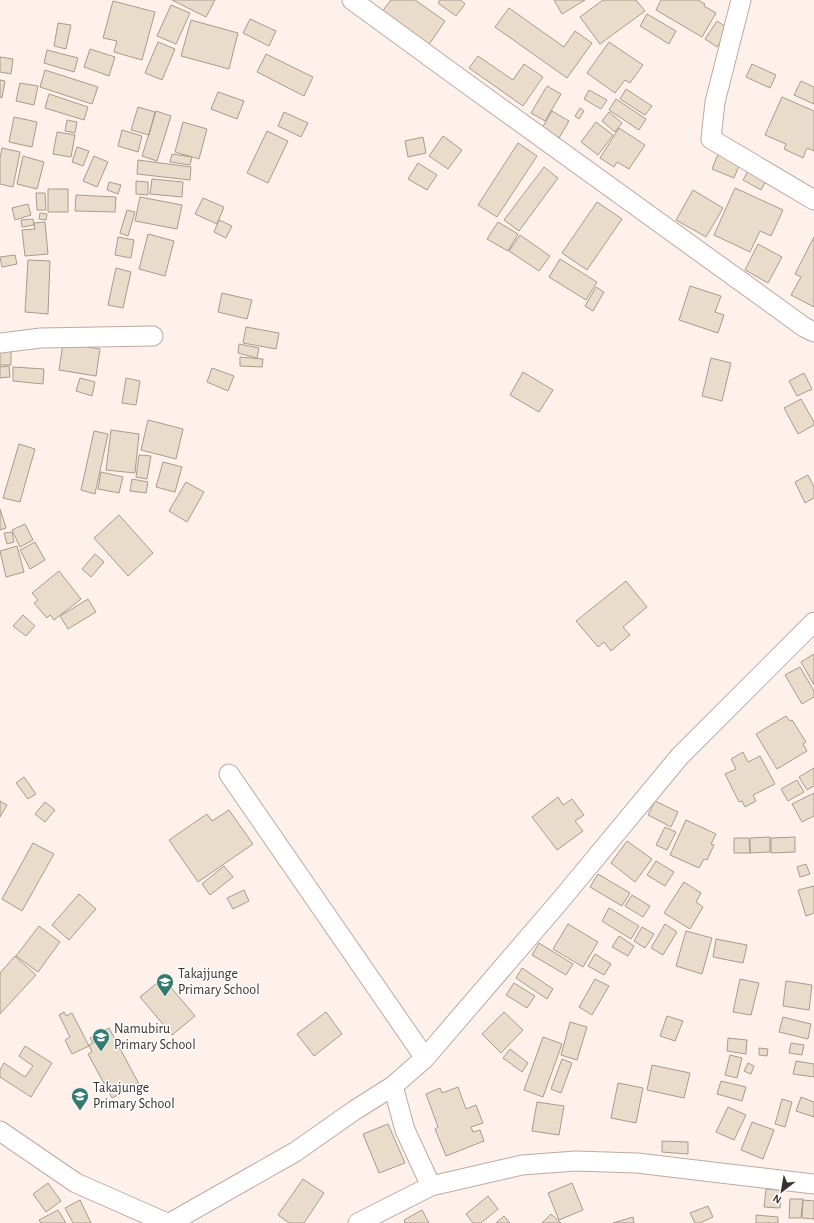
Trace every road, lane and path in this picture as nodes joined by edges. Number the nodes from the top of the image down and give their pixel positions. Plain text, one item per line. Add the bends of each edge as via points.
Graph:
1 (352, 0) edge
2 (741, 0) edge
3 (814, 200) edge
4 (814, 332) edge
5 (153, 336) dead end
6 (0, 343) edge
7 (814, 622) edge
8 (229, 774) dead end
9 (425, 1058) junction
10 (393, 1086) junction
11 (0, 1131) edge
12 (814, 1184) edge
13 (431, 1186) junction
14 (167, 1223) edge
15 (170, 1223) edge
16 (358, 1223) edge

1 - 4 street via 774,306
2 - 3 street via 714,102 711,139
5 - 6 street via 41,338
7 - 9 street via 680,756
8 - 9 street
9 - 10 street
10 - 13 street via 405,1130
10 - 15 street via 295,1152
11 - 14 street via 76,1184
12 - 13 street via 637,1163 576,1161 522,1165
13 - 16 street

